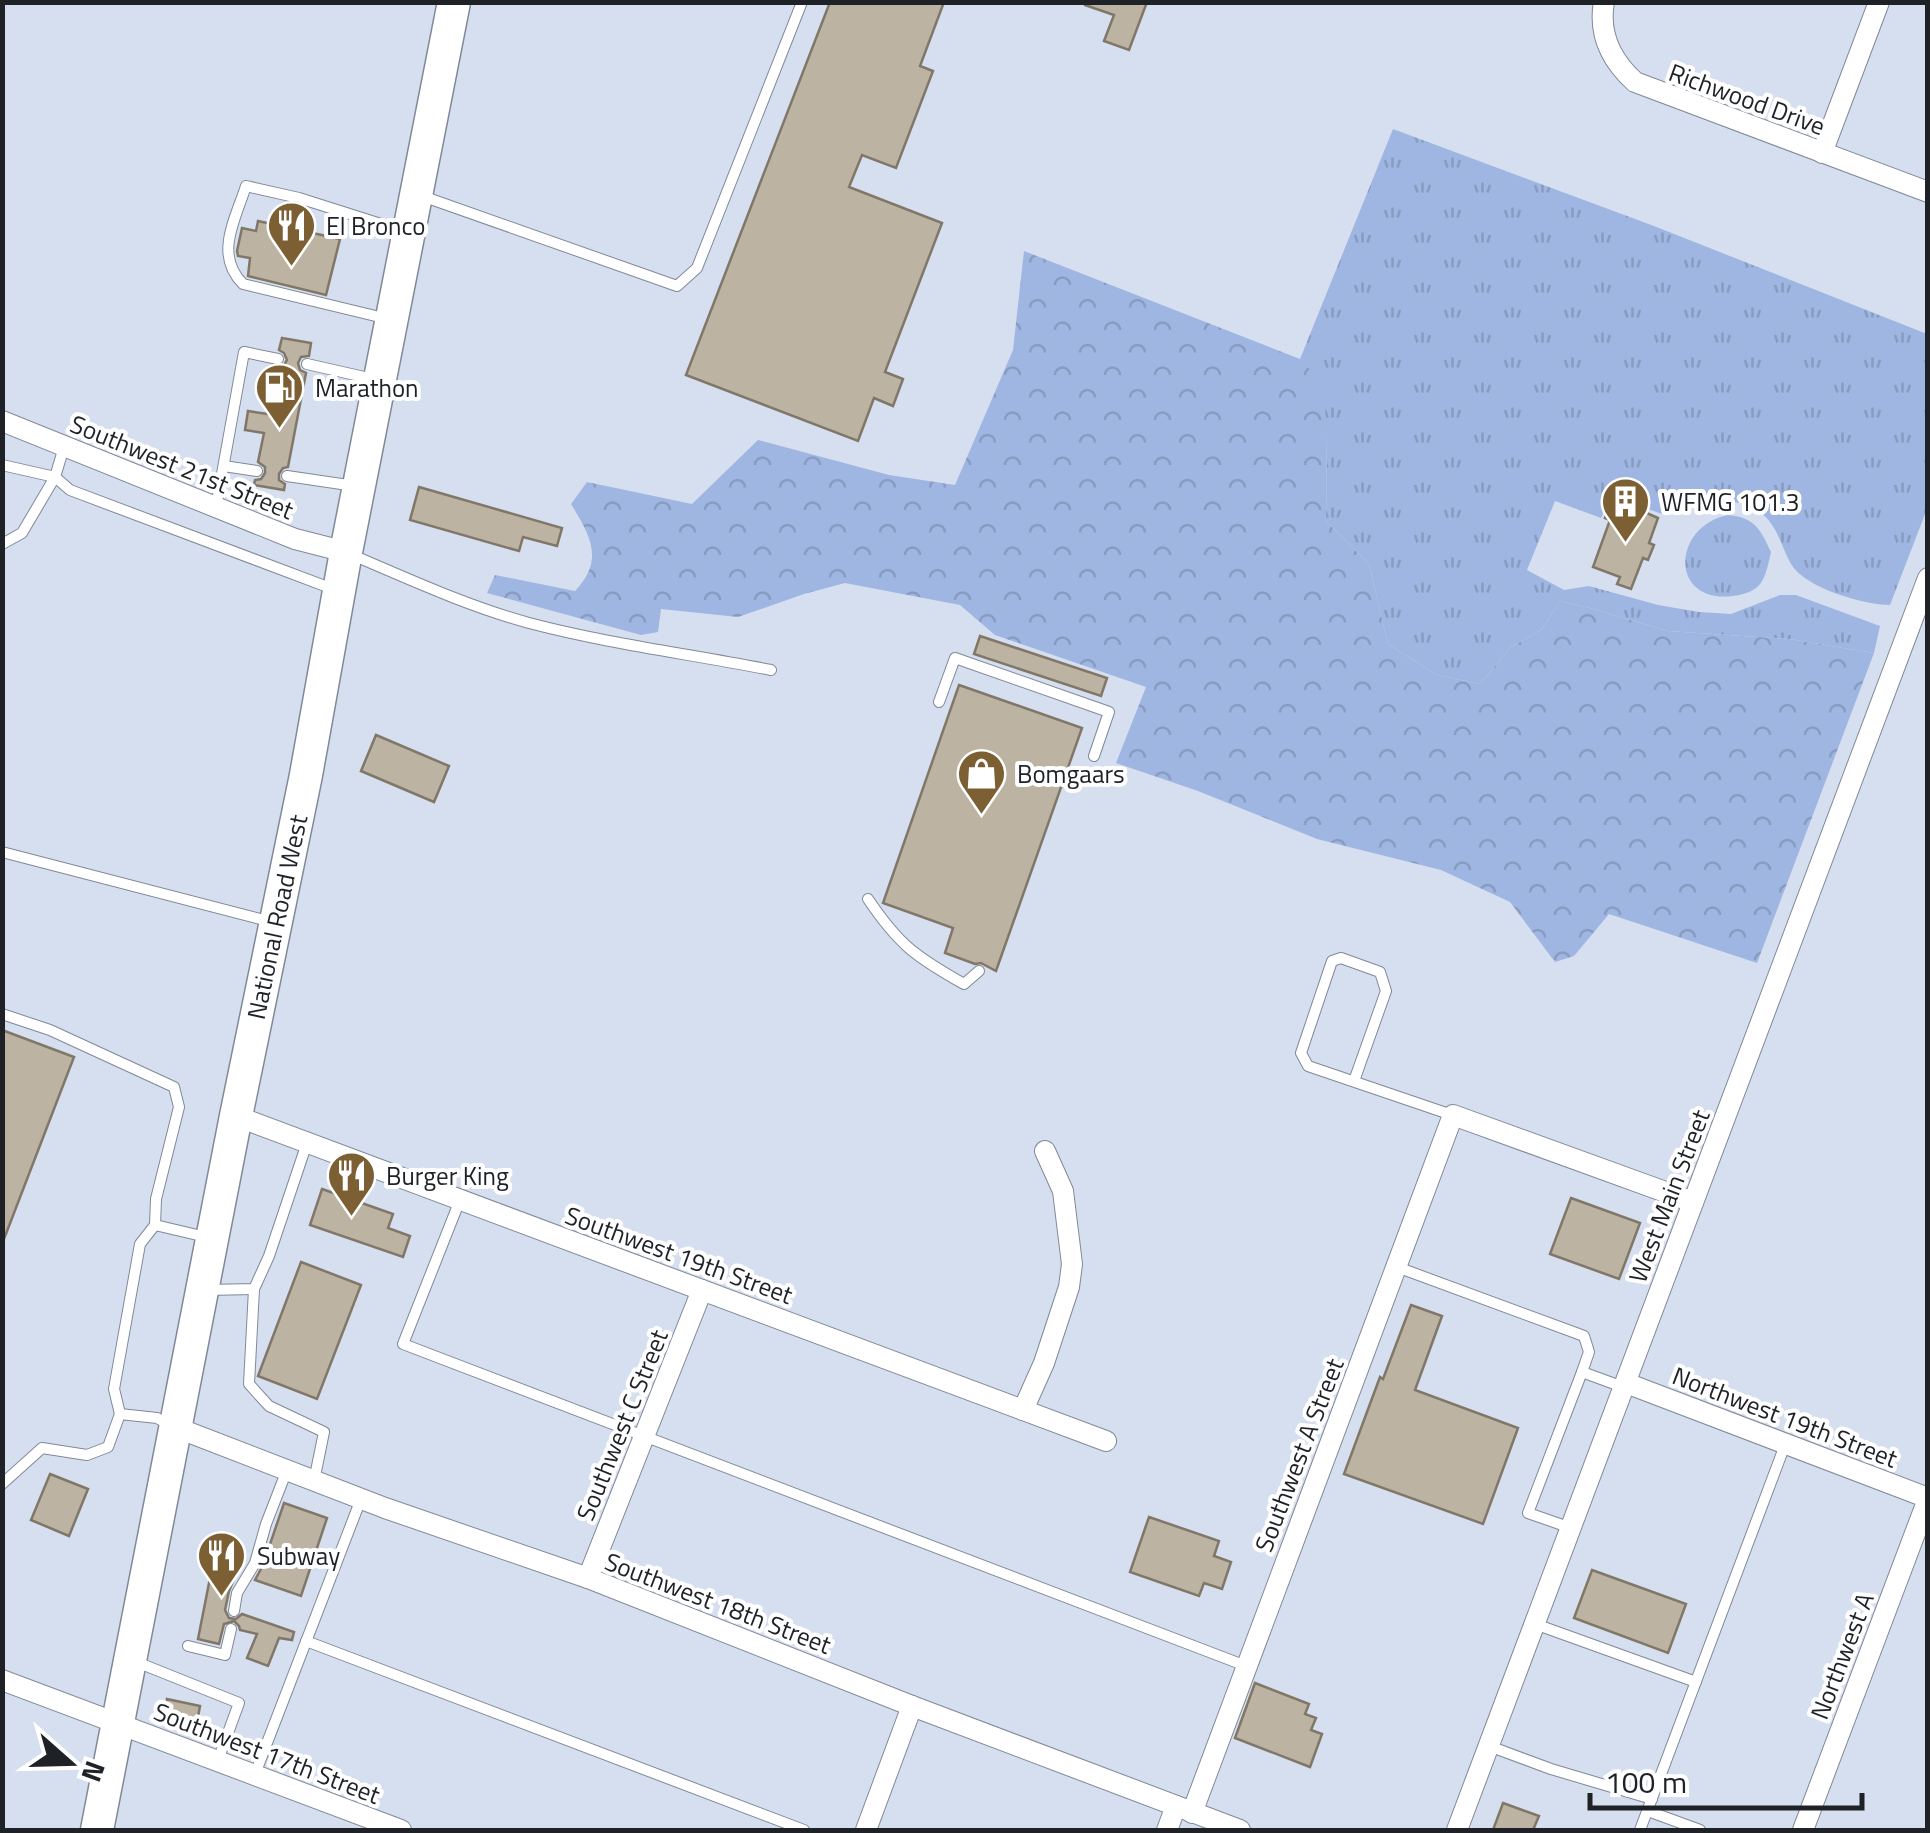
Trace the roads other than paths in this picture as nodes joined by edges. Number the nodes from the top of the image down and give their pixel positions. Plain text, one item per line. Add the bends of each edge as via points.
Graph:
1 (454, 2) edge
2 (802, 2) edge
3 (1604, 2) edge
4 (1879, 2) edge
5 (1822, 154) junction
6 (1928, 192) edge
7 (416, 194) junction
8 (408, 233) junction
9 (391, 320) junction
10 (278, 358) dead end
11 (308, 364) dead end
12 (379, 380) junction
13 (2, 421) edge
14 (64, 446) junction
15 (2, 465) edge
16 (224, 466) junction
17 (257, 471) dead end
18 (286, 476) dead end
19 (54, 477) junction
20 (358, 487) junction
21 (216, 507) junction
22 (2, 544) edge
23 (346, 552) junction
24 (1928, 578) edge
25 (339, 591) junction
26 (771, 670) dead end
27 (939, 702) dead end
28 (1094, 756) dead end
29 (2, 852) edge
30 (868, 899) dead end
31 (275, 923) junction
32 (979, 971) dead end
33 (2, 1014) edge
34 (1354, 1081) junction
35 (1453, 1115) junction
36 (236, 1116) junction
37 (307, 1143) junction
38 (1045, 1151) dead end
39 (460, 1200) junction
40 (1693, 1202) junction
41 (155, 1225) junction
42 (212, 1238) junction
43 (1397, 1266) junction
44 (254, 1289) junction
45 (202, 1290) junction
46 (702, 1290) junction
47 (1582, 1372) junction
48 (1625, 1385) junction
49 (1023, 1410) junction
50 (120, 1414) junction
51 (176, 1428) junction
52 (644, 1436) junction
53 (1106, 1441) dead end
54 (1785, 1445) junction
55 (287, 1470) junction
56 (314, 1481) junction
57 (2, 1484) edge
58 (361, 1498) junction
59 (1928, 1499) edge
60 (1571, 1528) junction
61 (588, 1578) junction
62 (234, 1612) dead end
63 (1535, 1624) junction
64 (231, 1629) dead end
65 (306, 1641) junction
66 (188, 1646) dead end
67 (131, 1660) junction
68 (1247, 1666) junction
69 (2, 1680) edge
70 (1696, 1682) junction
71 (912, 1706) junction
72 (118, 1723) junction
73 (1489, 1746) junction
74 (218, 1760) junction
75 (256, 1774) junction
76 (1650, 1805) junction
77 (1184, 1809) junction
78 (98, 1830) edge
79 (401, 1830) edge
80 (804, 1830) edge
81 (866, 1830) edge
82 (1167, 1830) edge
83 (1240, 1830) edge
84 (1457, 1830) edge
85 (1640, 1830) edge
86 (1700, 1830) edge
87 (1803, 1830) edge

1 - 7 main road, National Road West
2 - 7 lane via 697,268 677,286
3 - 5 street, Richwood Drive via 1610,50 1635,82
4 - 5 street
5 - 6 street, Richwood Drive
7 - 8 main road, National Road West
8 - 9 main road, National Road West
8 - 9 lane via 246,186 228,241 229,263 243,284
9 - 12 main road, National Road West
10 - 16 lane via 244,352
11 - 12 lane
12 - 20 main road, National Road West
13 - 14 street, Southwest 21st Street
14 - 19 lane
14 - 21 street, Southwest 21st Street
15 - 19 lane
16 - 17 lane
16 - 21 lane
18 - 20 lane
19 - 22 lane via 22,533
19 - 25 lane via 70,490
20 - 23 main road, National Road West
21 - 23 street, Southwest 21st Street
23 - 25 main road, National Road West
23 - 26 lane via 527,622
24 - 40 street, West Main Street
25 - 31 main road, National Road West
27 - 28 lane via 955,658 1109,712
29 - 31 lane
30 - 32 lane via 911,952 964,984
31 - 36 main road, National Road West
33 - 41 lane via 174,1087 179,1107
34 - 34 lane via 1308,1066 1301,1052 1332,962 1341,958 1380,972 1386,990
34 - 35 lane
35 - 40 street
35 - 43 street, Southwest A Street
36 - 37 street, Southwest 19th Street
36 - 42 main road, National Road West
37 - 39 street, Southwest 19th Street
37 - 44 lane
38 - 49 street via 1063,1191 1072,1264
39 - 46 street, Southwest 19th Street
39 - 52 lane via 403,1344
40 - 48 street, West Main Street
41 - 42 lane
41 - 50 lane via 140,1244 114,1388
42 - 45 main road, National Road West
43 - 47 lane via 1584,1336 1589,1352
43 - 68 street, Southwest A Street
44 - 45 lane
44 - 56 lane via 249,1384 269,1406 324,1432
45 - 51 main road, National Road West
46 - 49 street, Southwest 19th Street
46 - 52 street, Southwest C Street
47 - 48 lane
47 - 60 lane via 1528,1513
48 - 54 street, Northwest 19th Street
48 - 60 street, West Main Street
49 - 53 street, Southwest 19th Street
50 - 51 lane via 157,1418
50 - 57 lane via 108,1446 87,1455 42,1448
51 - 55 street, Southwest 18th Street
51 - 67 main road, National Road West
52 - 61 street, Southwest C Street
52 - 68 lane
54 - 59 street, Northwest 19th Street
54 - 70 lane
55 - 56 street, Southwest 18th Street
55 - 62 lane
56 - 58 street, Southwest 18th Street
58 - 61 street, Southwest 18th Street
58 - 65 lane
59 - 87 street, Northwest A
60 - 63 street, West Main Street
61 - 71 street, Southwest 18th Street
63 - 70 lane
63 - 73 street, West Main Street
64 - 66 lane via 225,1654
65 - 75 lane
65 - 80 lane
67 - 72 main road, National Road West
67 - 74 lane via 239,1703
68 - 77 street, Southwest A Street
69 - 72 street, Southwest 17th Street
70 - 76 lane
71 - 77 street, Southwest 18th Street
71 - 81 street
72 - 74 street, Southwest 17th Street
72 - 78 main road, National Road West
73 - 76 lane
73 - 84 street, West Main Street
74 - 75 street, Southwest 17th Street
75 - 79 street, Southwest 17th Street
76 - 85 lane
76 - 86 lane
77 - 82 street, Southwest A Street
77 - 83 street, Southwest 18th Street

